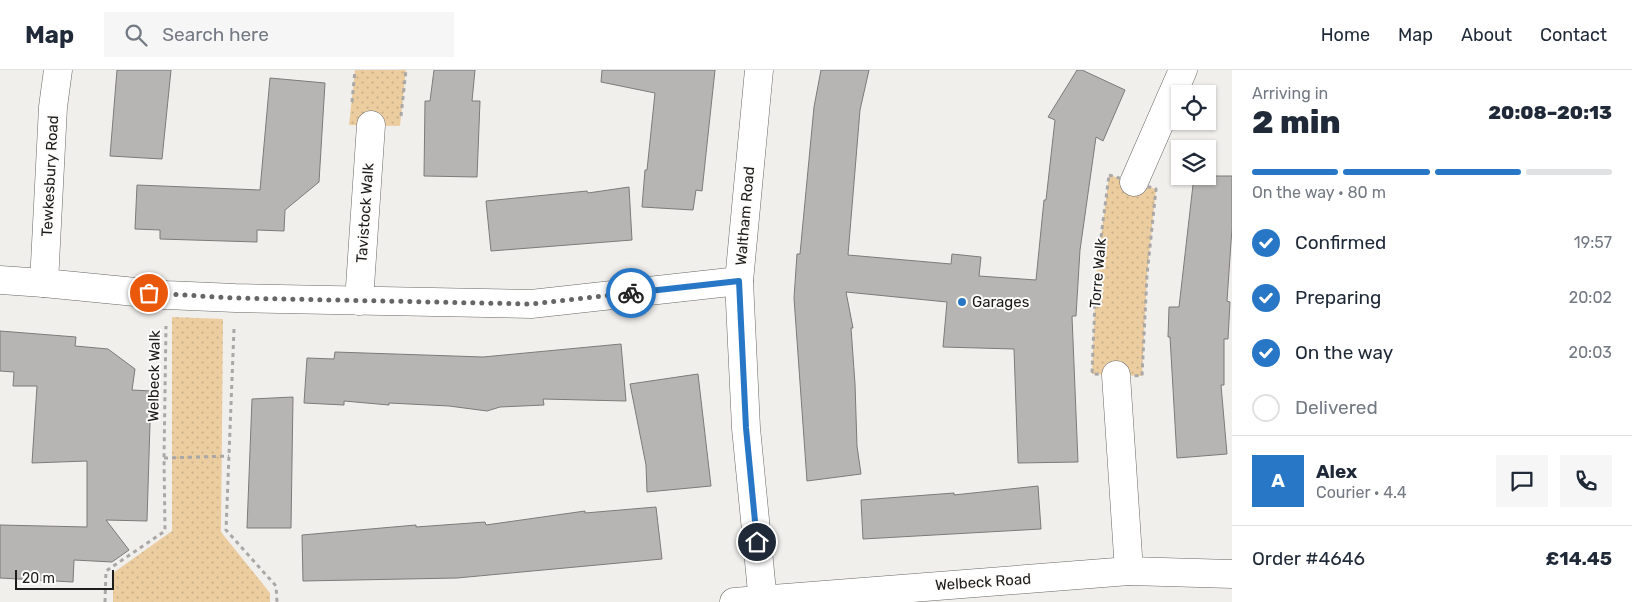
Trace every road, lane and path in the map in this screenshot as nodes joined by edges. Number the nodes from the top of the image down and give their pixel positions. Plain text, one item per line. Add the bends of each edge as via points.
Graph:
1 (58, 70) edge
2 (759, 70) edge
3 (1183, 70) edge
4 (371, 125) dead end
5 (1134, 182) junction
6 (0, 280) edge
7 (739, 281) junction
8 (44, 282) junction
9 (166, 295) junction
10 (235, 298) junction
11 (359, 301) junction
12 (1116, 375) junction
13 (229, 456) junction
14 (164, 458) junction
15 (1129, 571) junction
16 (1232, 574) edge
17 (763, 601) edge
18 (105, 602) edge
19 (277, 602) edge
20 (734, 602) edge

1 - 8 street, Tewkesbury Road via 53,107
2 - 7 street, Waltham Road
3 - 5 street
4 - 11 street, Tavistock Walk
5 - 12 path, Torre Walk via 1156,190 1147,275 1142,376
5 - 12 path, Torre Walk via 1109,175 1096,276 1092,374
6 - 8 street
7 - 11 street via 531,304
7 - 17 street, Waltham Road via 746,428
8 - 9 street
9 - 10 street
9 - 14 path, Welbeck Walk
10 - 11 street
10 - 13 path
12 - 15 street
13 - 14 path
13 - 19 path via 226,530 276,586
14 - 18 path, Welbeck Walk via 165,530 106,571
15 - 16 street, Welbeck Road
15 - 17 street, Welbeck Road
17 - 20 street, Welbeck Road

